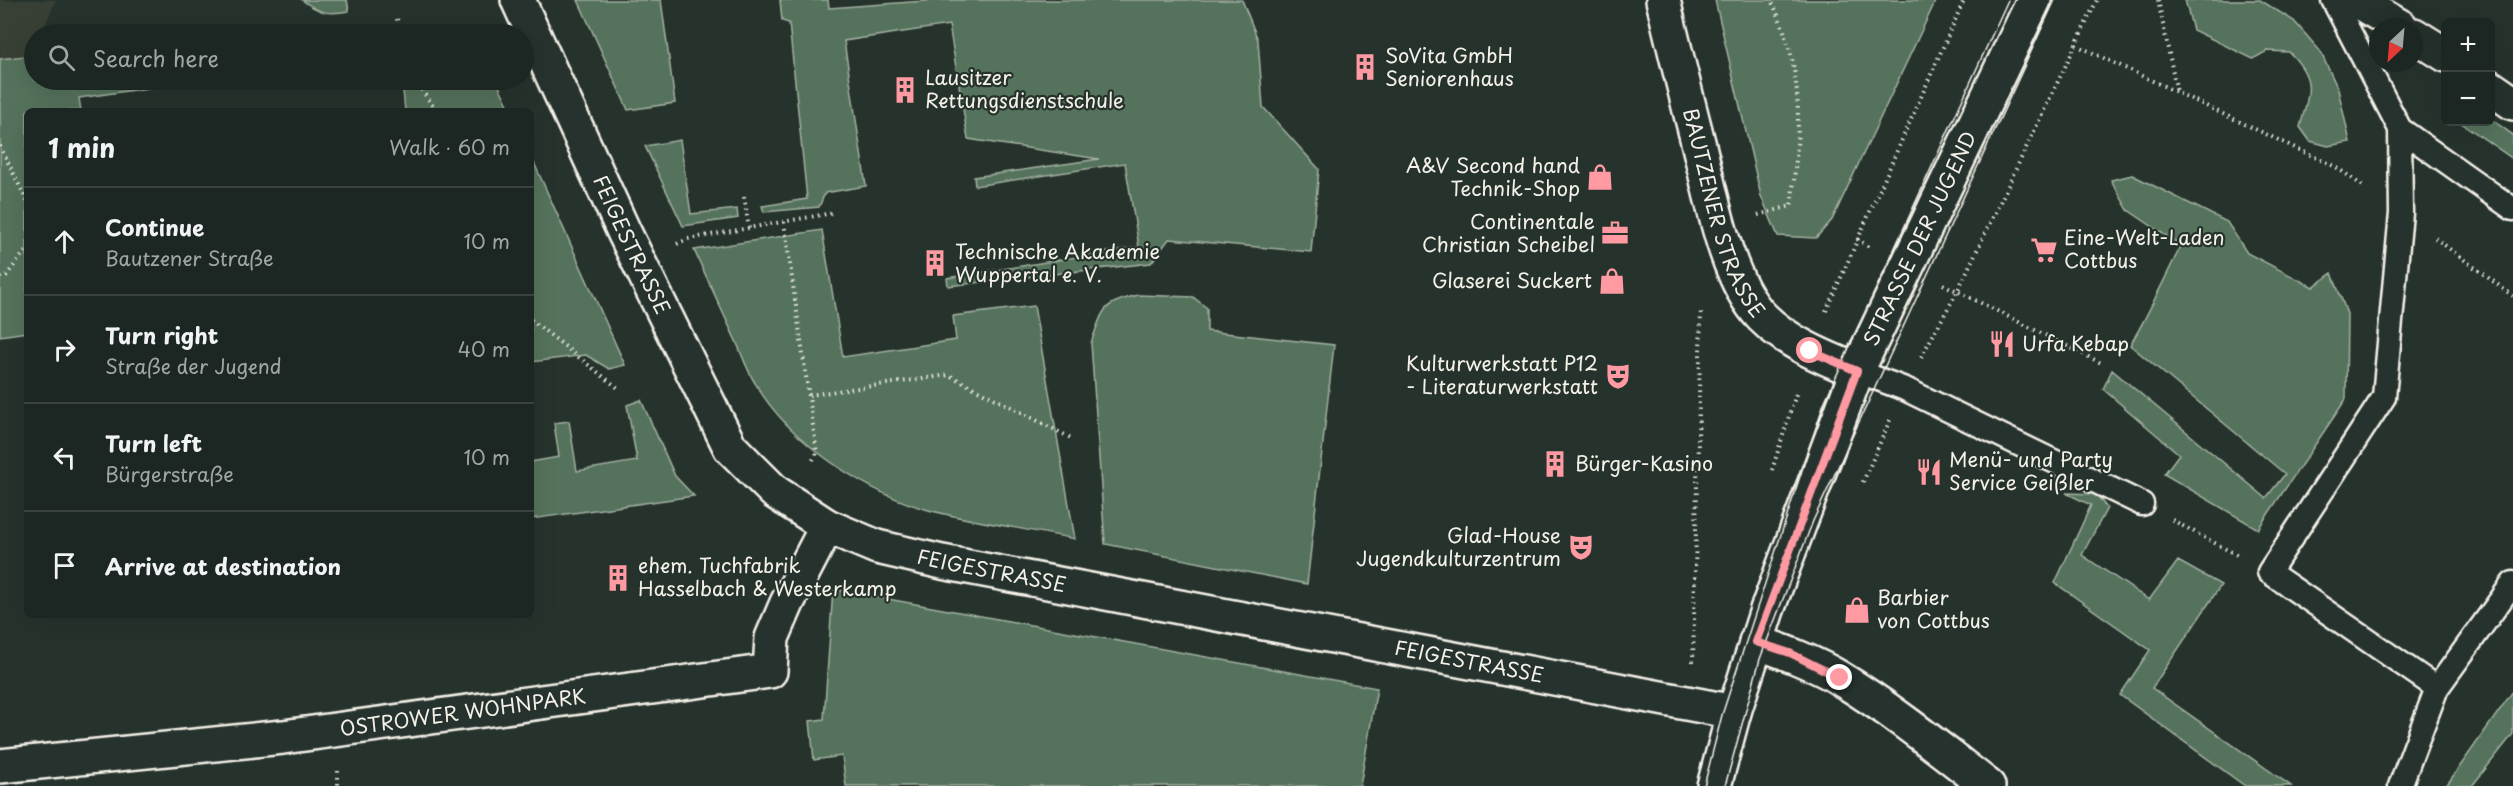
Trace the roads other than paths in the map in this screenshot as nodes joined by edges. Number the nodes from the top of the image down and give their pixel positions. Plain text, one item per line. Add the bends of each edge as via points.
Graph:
1 (518, 0) edge
2 (1664, 0) edge
3 (2034, 0) edge
4 (2332, 0) edge
5 (2355, 0) edge
6 (2386, 18) edge
7 (529, 24) edge
8 (534, 35) edge
9 (2423, 41) edge
10 (2441, 52) edge
11 (2495, 90) edge
12 (2513, 103) edge
13 (2400, 129) junction
14 (2513, 209) edge
15 (1857, 371) junction
16 (2142, 504) road end
17 (827, 526) junction
18 (2513, 583) edge
19 (1756, 642) junction
20 (2438, 688) junction
21 (1734, 712) junction
22 (0, 766) edge
23 (1714, 786) edge
24 (1988, 786) edge
25 (2400, 786) edge

1 - 7 street, FEIGESTRASSE
2 - 15 street, BAUTZENER STRASSE via 1719,225 1741,287 1762,316 1810,351
3 - 15 street, STRASSE DER JUGEND
4 - 13 lane
5 - 6 street
8 - 17 street, FEIGESTRASSE via 624,232 730,447 775,492
9 - 10 street
11 - 12 street
13 - 14 lane
13 - 20 lane via 2401,213 2384,397 2269,572
15 - 16 lane via 1905,388
15 - 19 street, STRASSE DER JUGEND
17 - 21 street, FEIGESTRASSE via 877,547 942,562
17 - 22 street, OSTROWER WOHNPARK via 772,638 770,671 283,738
18 - 20 lane
19 - 21 street, STRASSE DER JUGEND
19 - 24 street via 1790,653 1840,678
20 - 25 lane
21 - 23 street, STRASSE DER JUGEND

